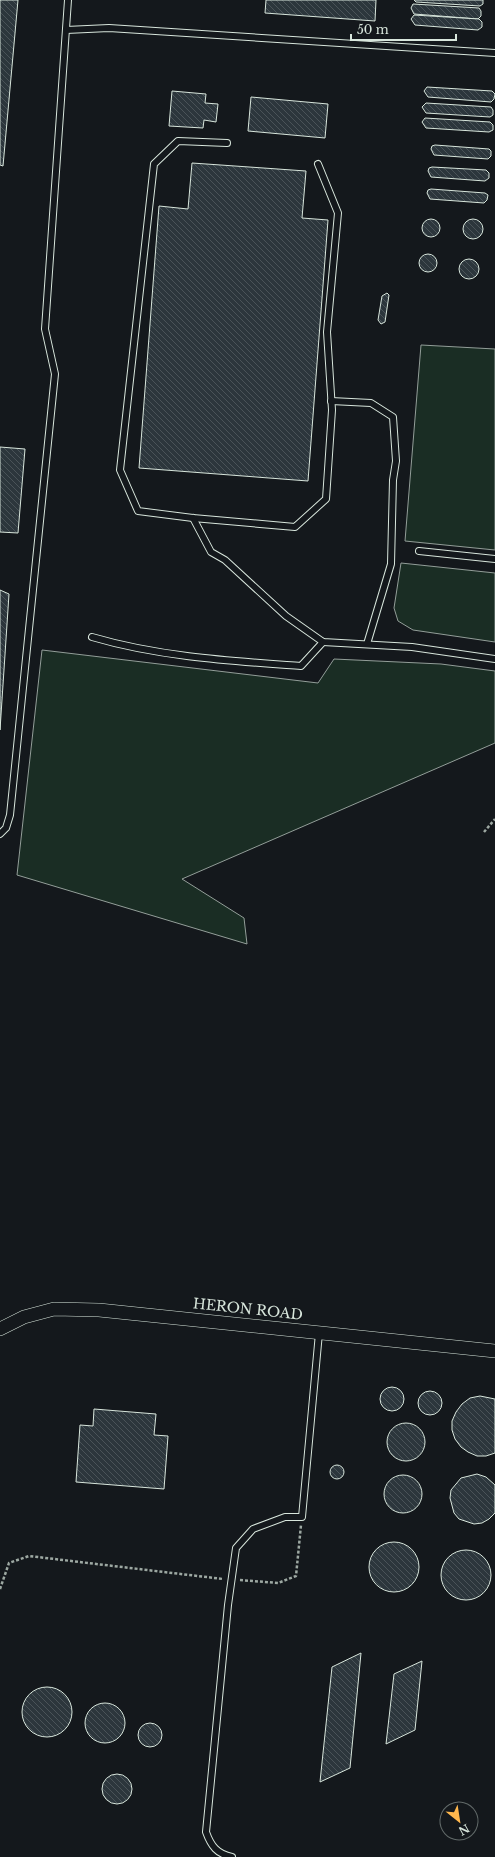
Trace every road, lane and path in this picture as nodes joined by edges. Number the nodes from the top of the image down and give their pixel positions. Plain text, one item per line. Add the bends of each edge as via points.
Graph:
1 (68, 0) edge
2 (66, 30) junction
3 (495, 53) edge
4 (228, 143) dead end
5 (318, 164) dead end
6 (331, 401) junction
7 (193, 518) junction
8 (419, 551) dead end
9 (495, 559) edge
10 (92, 637) dead end
11 (323, 642) junction
12 (366, 644) junction
13 (495, 659) edge
14 (495, 819) edge
15 (484, 832) dead end
16 (0, 834) edge
17 (0, 1329) edge
18 (319, 1333) junction
19 (495, 1351) edge
20 (302, 1517) junction
21 (232, 1580) junction
22 (0, 1589) edge
23 (232, 1857) edge

1 - 2 lane
2 - 3 lane via 109,28
2 - 16 lane via 45,330 55,374 10,815 6,828
4 - 7 lane via 178,141 154,164 120,470 138,511
5 - 6 lane via 338,213 327,332
6 - 7 lane via 326,499 295,527
6 - 12 lane via 372,403 393,417 396,461 393,480 391,564
7 - 11 lane via 211,552 225,560 286,616
8 - 9 lane
10 - 11 lane via 119,645 195,656 301,666
11 - 12 lane
12 - 13 lane via 412,647
14 - 15 path
17 - 18 street, HERON ROAD via 24,1317 54,1309 99,1310
18 - 19 street, HERON ROAD
18 - 20 lane
20 - 21 lane via 286,1517 253,1529 236,1548
20 - 21 path via 296,1576 278,1583
21 - 22 path via 29,1556 9,1563
21 - 23 lane via 206,1832 210,1843 220,1854

